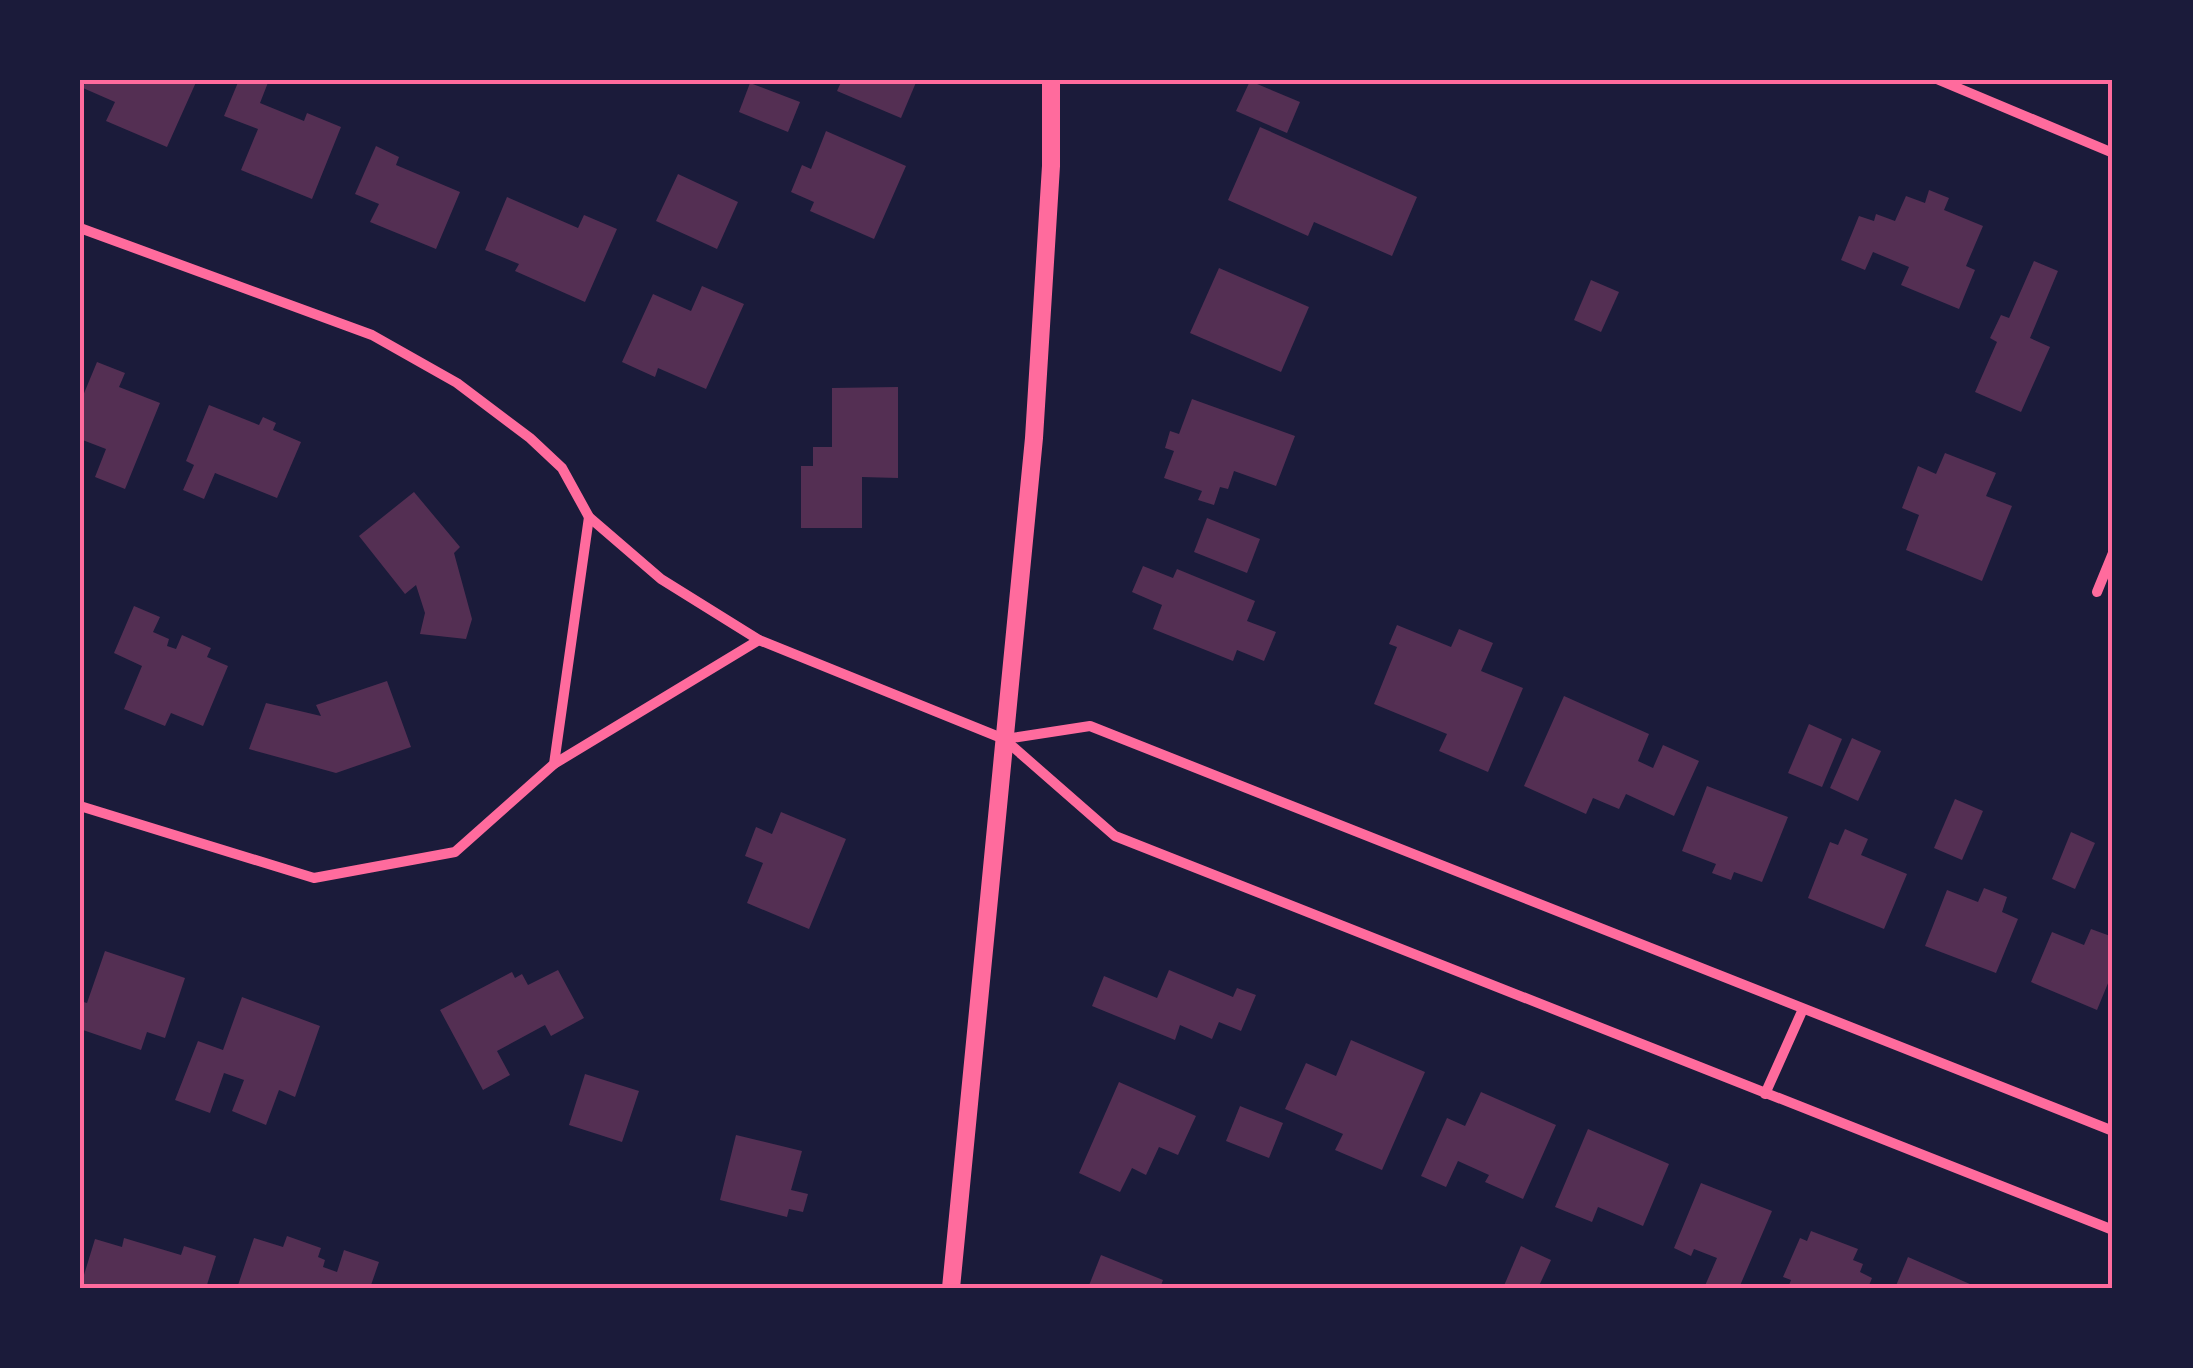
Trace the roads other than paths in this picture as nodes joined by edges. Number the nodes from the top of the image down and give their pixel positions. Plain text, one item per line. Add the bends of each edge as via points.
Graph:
1 (1051, 80) edge
2 (1939, 80) edge
3 (2113, 153) edge
4 (80, 228) edge
5 (589, 517) junction
6 (2113, 553) edge
7 (2097, 592) dead end
8 (759, 640) junction
9 (1004, 739) junction
10 (554, 764) junction
11 (80, 806) edge
12 (1804, 1009) junction
13 (1765, 1094) junction
14 (2113, 1132) edge
15 (2113, 1230) edge
16 (951, 1288) edge

1 - 9 street via 1034,438
2 - 3 street
4 - 5 street via 372,336 458,383 562,468
5 - 8 street via 660,579
5 - 10 street
6 - 7 street
8 - 9 street
8 - 10 street
9 - 12 street via 1090,726
9 - 13 street via 1115,836
9 - 16 street
10 - 11 street via 456,852 314,878
12 - 13 street
12 - 14 street
13 - 15 street

